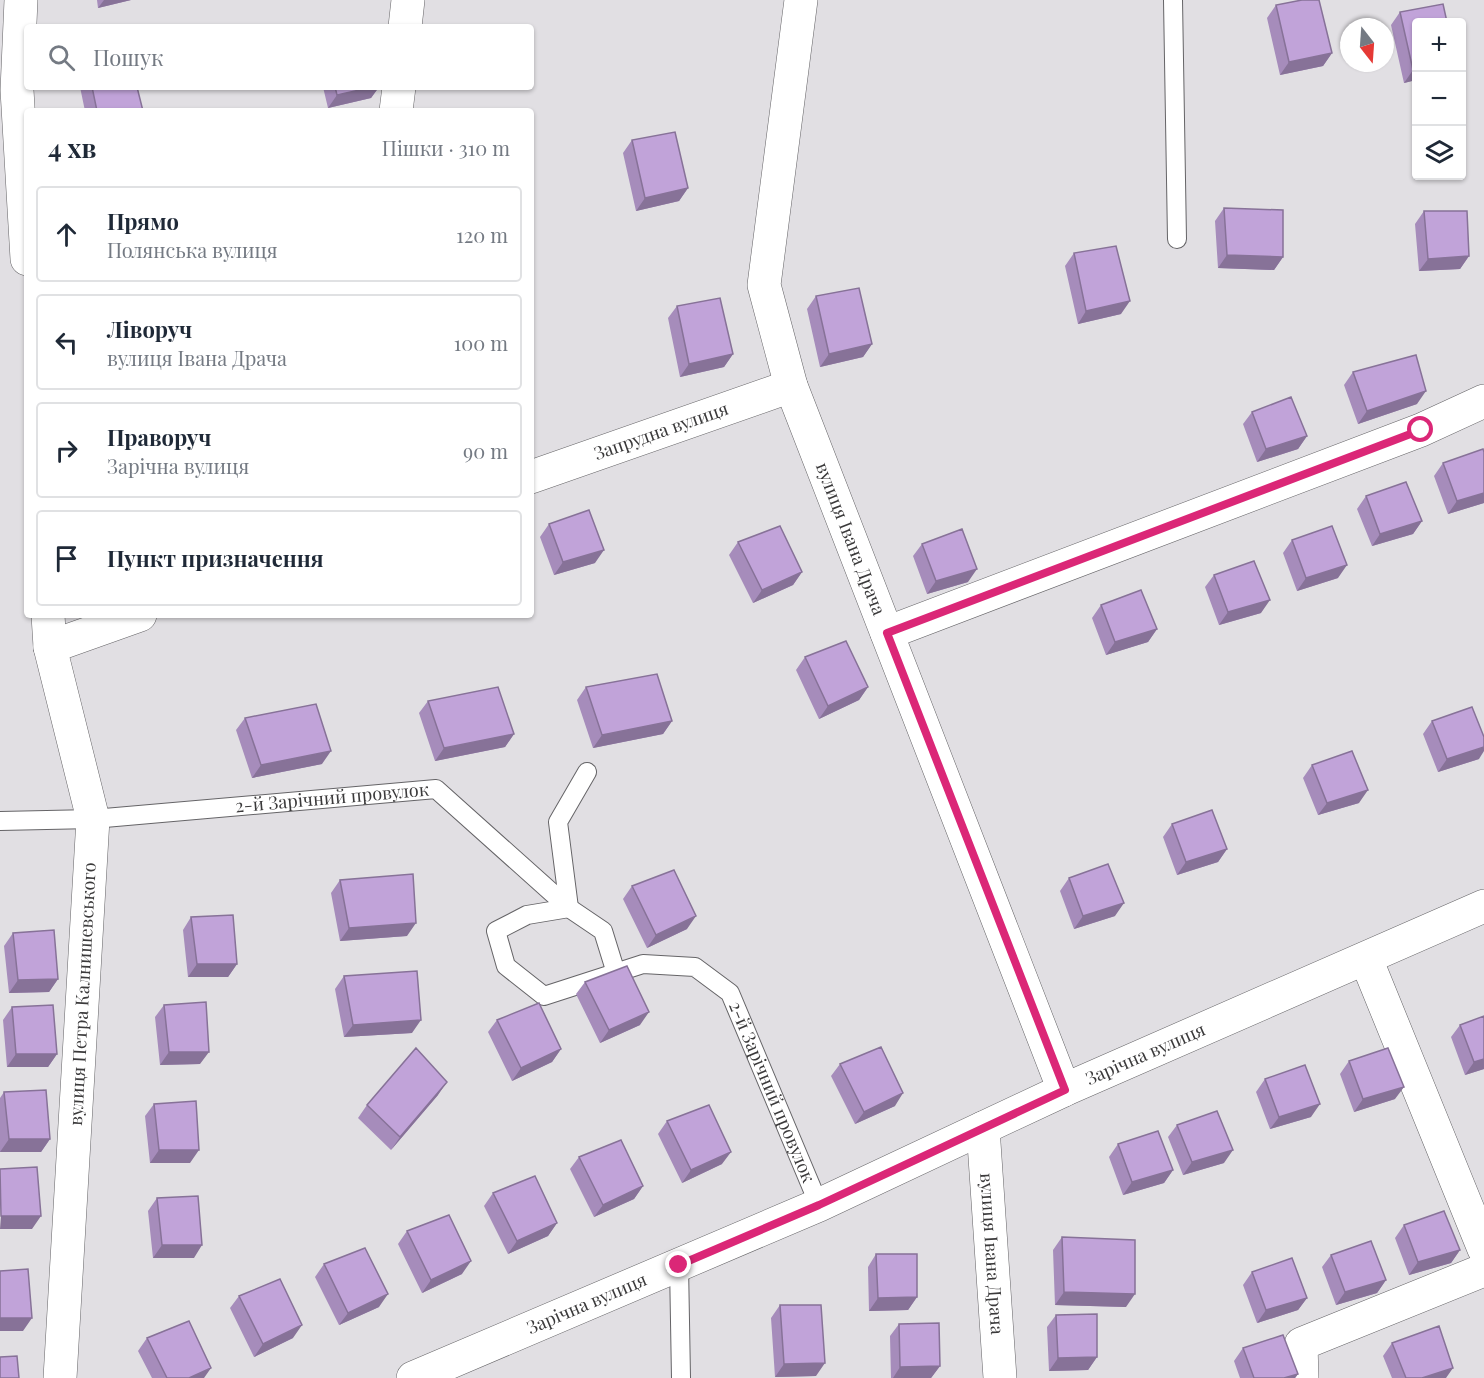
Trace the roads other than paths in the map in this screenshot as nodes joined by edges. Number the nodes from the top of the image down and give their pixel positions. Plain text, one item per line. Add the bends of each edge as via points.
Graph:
1 (21, 0) edge
2 (408, 0) edge
3 (801, 0) edge
4 (1173, 0) edge
5 (405, 24) edge
6 (399, 90) edge
7 (396, 108) edge
8 (24, 208) edge
9 (1178, 239) dead end
10 (790, 386) junction
11 (1484, 401) edge
12 (534, 476) edge
13 (123, 618) edge
14 (49, 631) edge
15 (887, 633) junction
16 (586, 772) dead end
17 (93, 819) junction
18 (0, 821) edge
19 (1484, 906) edge
20 (570, 908) junction
21 (1366, 959) junction
22 (616, 973) junction
23 (1065, 1090) junction
24 (983, 1128) junction
25 (819, 1205) junction
26 (1484, 1249) edge
27 (679, 1265) junction
28 (1484, 1270) edge
29 (60, 1378) edge
30 (413, 1378) edge
31 (681, 1378) edge
32 (1000, 1378) edge
33 (1302, 1378) edge

1 - 8 street via 17,90
2 - 5 street
3 - 10 street, вулиця Івана Драча via 764,285
4 - 9 lane
6 - 7 street
10 - 12 street, Запрудна вулиця
10 - 15 street, вулиця Івана Драча
11 - 15 street via 1421,430
13 - 14 street
14 - 17 street, вулиця Петра Калнишевського
15 - 23 street, вулиця Івана Драча
16 - 20 lane via 558,822
17 - 18 lane, 2-й Зарічний провулок
17 - 20 lane, 2-й Зарічний провулок via 436,789
17 - 29 street, вулиця Петра Калнишевського
19 - 21 street, Зарічна вулиця
20 - 22 lane, 2-й Зарічний провулок via 603,931
20 - 22 lane, 2-й Зарічний провулок via 527,915 496,931 506,966 544,996
21 - 23 street, Зарічна вулиця
21 - 26 street
22 - 25 lane, 2-й Зарічний провулок via 643,964 695,968 730,993
23 - 24 street, Зарічна вулиця
24 - 25 street, Зарічна вулиця
24 - 32 street, вулиця Івана Драча
25 - 27 street, Зарічна вулиця
27 - 30 street, Зарічна вулиця
27 - 31 lane
28 - 33 street via 1302,1344

